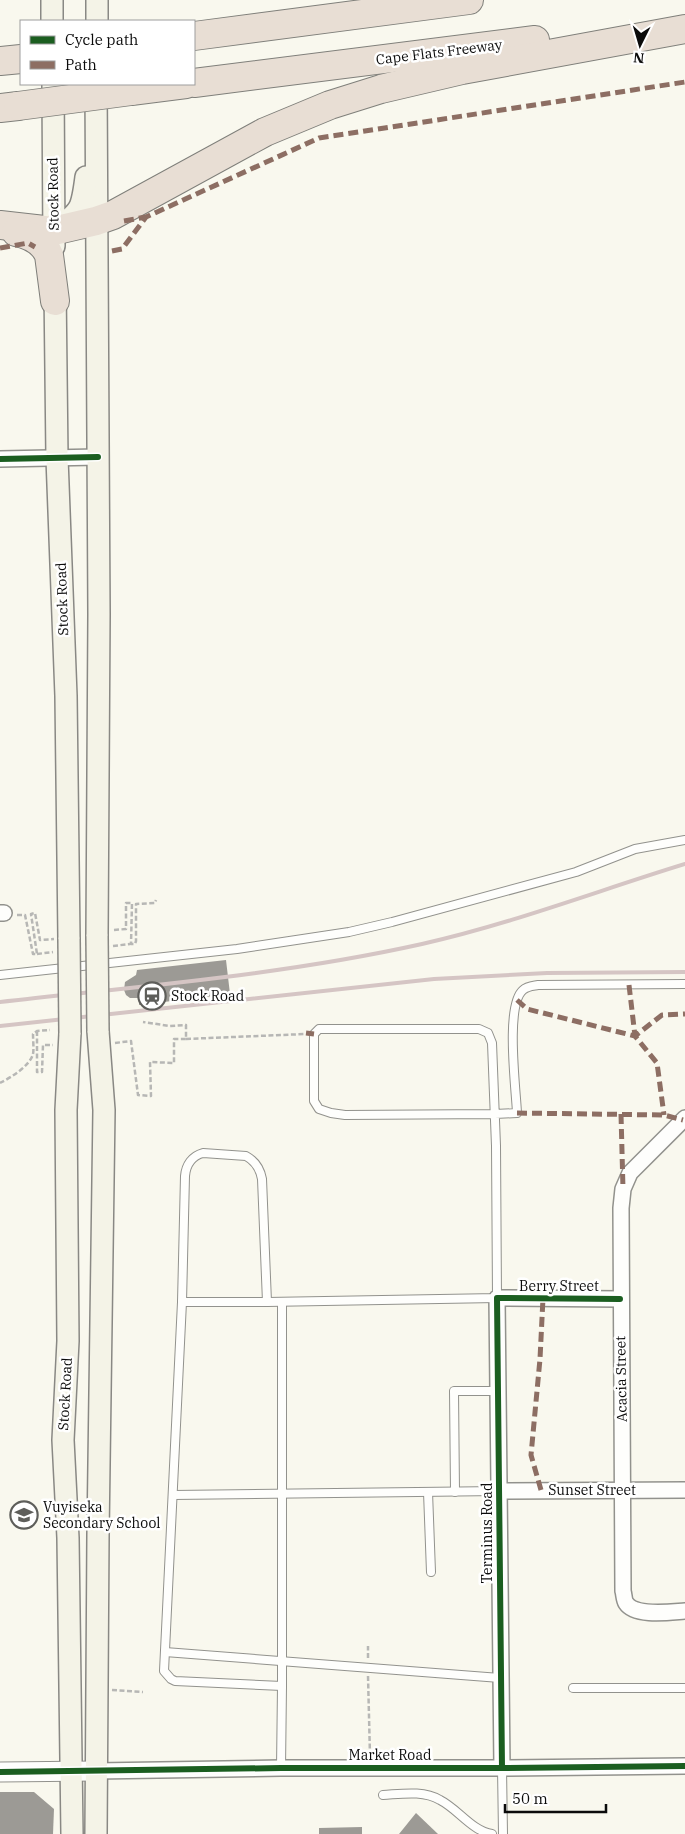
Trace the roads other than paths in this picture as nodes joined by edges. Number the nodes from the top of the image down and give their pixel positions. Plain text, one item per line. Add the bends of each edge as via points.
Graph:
1 (52, 0) edge
2 (469, 0) edge
3 (52, 20) edge
4 (685, 21) edge
5 (685, 29) edge
6 (195, 36) edge
7 (195, 83) edge
8 (52, 85) edge
9 (87, 85) edge
10 (96, 85) edge
11 (178, 85) edge
12 (9, 107) edge
13 (96, 222) junction
14 (0, 225) edge
15 (0, 230) edge
16 (53, 231) junction
17 (55, 300) junction
18 (98, 457) junction
19 (56, 458) junction
20 (0, 460) edge
21 (685, 840) edge
22 (0, 975) edge
23 (685, 984) edge
24 (495, 1114) junction
25 (685, 1118) edge
26 (497, 1298) junction
27 (620, 1299) junction
28 (182, 1302) junction
29 (267, 1302) junction
30 (282, 1302) junction
31 (498, 1391) junction
32 (622, 1490) junction
33 (685, 1490) edge
34 (499, 1491) junction
35 (428, 1492) junction
36 (455, 1492) junction
37 (283, 1494) junction
38 (173, 1495) junction
39 (431, 1572) dead end
40 (685, 1611) edge
41 (165, 1652) junction
42 (282, 1661) junction
43 (500, 1678) junction
44 (282, 1686) junction
45 (573, 1688) dead end
46 (685, 1688) edge
47 (685, 1766) edge
48 (281, 1768) junction
49 (502, 1768) junction
50 (72, 1771) junction
51 (96, 1771) junction
52 (0, 1772) edge
53 (383, 1795) dead end
54 (72, 1834) edge
55 (96, 1834) edge
56 (492, 1834) edge
57 (503, 1834) edge

1 - 3 main road
2 - 6 highway
4 - 7 highway, Cape Flats Freeway
5 - 13 highway via 462,70 330,105 265,132
8 - 16 main road, Stock Road
9 - 16 main road via 86,178 81,208
10 - 13 main road
11 - 12 highway, bridge
13 - 16 highway
13 - 18 main road
14 - 16 highway
15 - 17 highway via 27,234 47,248
16 - 17 main road, Stock Road
17 - 19 main road, Stock Road
18 - 19 street
18 - 51 main road, bridge via 105,1037
19 - 20 street
19 - 50 main road, Stock Road, bridge via 66,696 59,1036 66,1110 68,1341 63,1440
21 - 22 lane via 635,849 576,872 349,932 238,949
23 - 24 lane via 538,985 524,988 519,994 513,1020 517,1113
24 - 24 lane via 492,1043 483,1030 319,1029 314,1034 314,1101 319,1109 345,1115
24 - 26 lane, Terminus Road
25 - 27 street, Acacia Street via 630,1173 623,1188
26 - 27 street, Berry Street
26 - 30 lane
26 - 31 street, Terminus Road
27 - 32 street, Acacia Street
28 - 29 lane
28 - 29 lane via 185,1170 196,1155 203,1153 246,1156 261,1170
28 - 38 lane
29 - 30 lane
30 - 37 lane
31 - 34 street, Terminus Road
31 - 36 lane via 454,1391
32 - 33 street, Sunset Street
32 - 34 street, Sunset Street
32 - 40 street, Acacia Street via 623,1591 626,1603 641,1611
34 - 36 lane
34 - 43 street, Terminus Road
35 - 36 lane
35 - 37 lane
35 - 39 lane
37 - 38 lane
37 - 42 lane
38 - 41 lane
41 - 42 lane
41 - 44 lane via 164,1671 175,1682
42 - 43 lane
42 - 44 lane
43 - 49 street, Terminus Road
44 - 48 lane
45 - 46 lane
47 - 49 street, Market Road
48 - 49 street, Market Road
48 - 51 street, Market Road
49 - 57 lane, Terminus Road
50 - 51 street
50 - 52 street
50 - 54 main road, Stock Road
51 - 55 main road
53 - 56 lane via 429,1796 440,1800 482,1831

